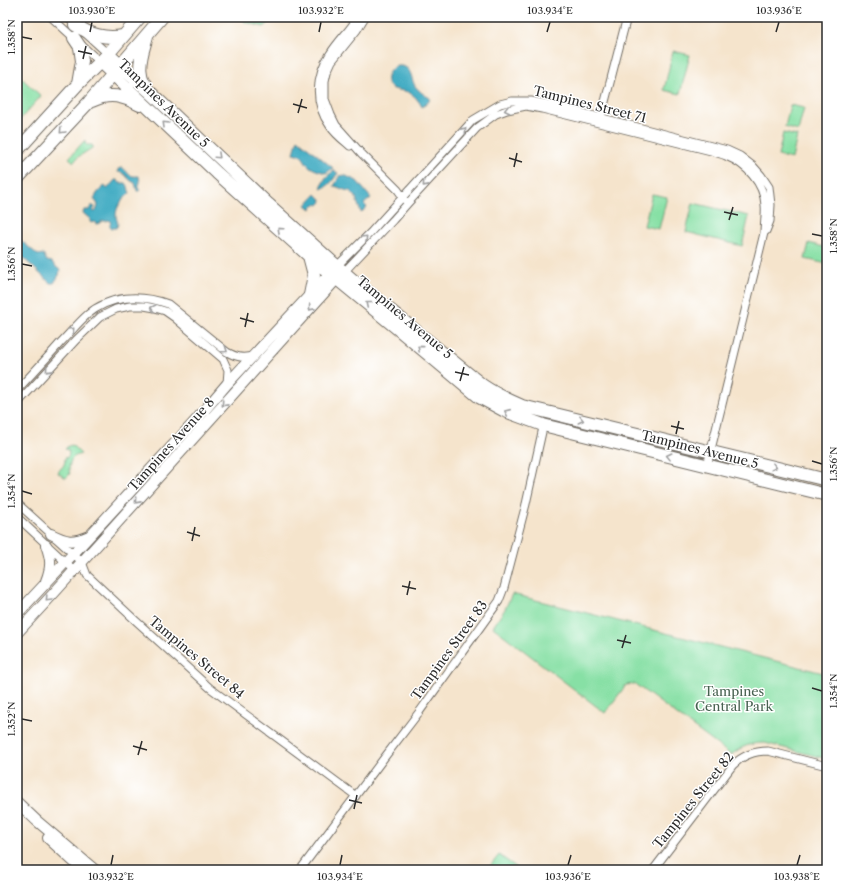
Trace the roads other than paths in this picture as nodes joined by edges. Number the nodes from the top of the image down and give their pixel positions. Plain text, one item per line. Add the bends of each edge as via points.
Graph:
1 (51, 17) edge
2 (140, 17) edge
3 (162, 17) edge
4 (358, 17) edge
5 (365, 17) edge
6 (627, 17) edge
7 (71, 21) edge
8 (147, 35) junction
9 (123, 36) junction
10 (74, 38) junction
11 (104, 58) junction
12 (117, 70) junction
13 (78, 84) junction
14 (149, 91) junction
15 (89, 102) junction
16 (149, 108) junction
17 (601, 121) junction
18 (17, 151) edge
19 (361, 153) junction
20 (17, 179) edge
21 (406, 200) junction
22 (309, 256) junction
23 (337, 272) junction
24 (310, 295) junction
25 (211, 344) junction
26 (254, 356) junction
27 (227, 384) junction
28 (17, 390) edge
29 (17, 404) edge
30 (546, 411) junction
31 (543, 425) junction
32 (710, 452) junction
33 (706, 466) junction
34 (827, 480) edge
35 (827, 495) edge
36 (17, 503) edge
37 (17, 517) edge
38 (51, 534) junction
39 (91, 535) junction
40 (46, 544) junction
41 (73, 554) junction
42 (66, 562) junction
43 (82, 562) junction
44 (74, 570) junction
45 (87, 575) junction
46 (45, 585) junction
47 (17, 614) edge
48 (17, 632) edge
49 (827, 766) edge
50 (356, 796) junction
51 (17, 802) edge
52 (17, 809) edge
53 (83, 870) edge
54 (95, 870) edge
55 (300, 870) edge
56 (653, 870) edge

1 - 10 street
2 - 9 main road
3 - 8 main road
4 - 19 street via 327,58 318,89 321,108 331,127 350,147
5 - 19 street via 332,61 324,90 327,106 336,124
6 - 17 street
7 - 9 main road via 94,34
7 - 11 street
8 - 12 main road
8 - 14 main road via 140,73
9 - 11 main road
10 - 11 street
10 - 13 main road via 80,47 82,61
11 - 12 main road, Tampines Avenue 5
11 - 13 main road
12 - 14 main road, Tampines Avenue 5
12 - 15 main road
12 - 16 main road, Tampines Avenue 5
13 - 18 main road
14 -> 23 main road, Tampines Avenue 5
15 - 16 main road via 107,95 128,99
15 -> 20 main road
22 -> 16 main road, Tampines Avenue 5
17 - 21 street, Tampines Street 71 via 526,106 496,114 477,128
17 - 32 street, Tampines Street 71 via 726,156 748,170 763,191 764,233
19 - 21 street
21 - 23 street, Tampines Street 71 via 393,220
22 - 23 main road, Tampines Avenue 5
22 - 24 main road via 314,275
23 - 24 street, Tampines Avenue 8
23 - 30 main road, Tampines Avenue 5 via 482,385 522,406
31 -> 23 main road, Tampines Avenue 5 via 505,411 479,397 398,329
23 -> 43 street, Tampines Avenue 8
24 - 26 street, Tampines Avenue 8
25 -> 26 street via 236,356
25 - 27 street via 228,370
28 -> 25 street via 87,315 116,300 147,298 168,304
25 -> 29 street via 166,311 144,306 116,309 100,317 81,335
26 - 27 street, Tampines Avenue 8
27 - 39 street, Tampines Avenue 8
30 - 31 street, Tampines Street 83
30 -> 32 main road, Tampines Avenue 5
33 -> 31 main road, Tampines Avenue 5
31 - 50 street, Tampines Street 83 via 526,504 499,601
32 - 33 street, Tampines Street 71
32 -> 34 main road, Tampines Avenue 5
33 - 35 main road, Tampines Avenue 5
36 - 38 street, Tampines Street 84
37 - 40 street
38 - 39 street via 70,541
38 - 41 street, Tampines Street 84
39 - 41 street, Tampines Avenue 8
40 - 42 street
40 - 46 street via 51,567
41 - 42 street, Tampines Avenue 8
41 - 43 street, Tampines Street 84
42 - 44 street
42 - 46 street, Tampines Avenue 8
43 - 44 street, Tampines Avenue 8
43 - 45 street, Tampines Street 84
44 - 45 street
44 -> 48 street, Tampines Avenue 8
45 - 50 street, Tampines Street 84 via 210,688
46 - 47 street, Tampines Avenue 8
49 - 56 street, Tampines Street 82 via 768,751 760,751 739,759
50 - 55 street, Tampines Street 83
51 - 54 street
52 - 53 street

